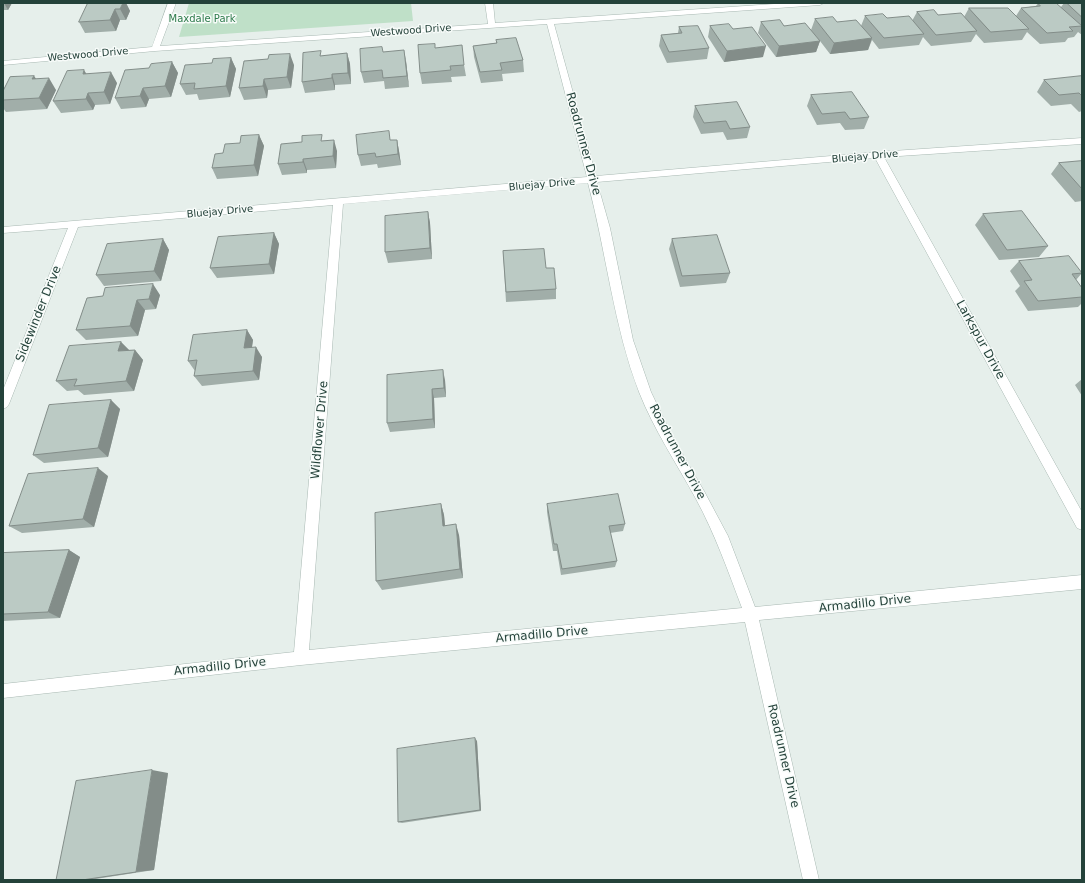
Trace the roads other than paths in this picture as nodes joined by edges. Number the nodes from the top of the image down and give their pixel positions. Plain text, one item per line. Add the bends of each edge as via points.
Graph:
1 (172, 3) edge
2 (489, 3) edge
3 (820, 3) edge
4 (550, 21) junction
5 (492, 25) junction
6 (154, 49) junction
7 (3, 63) edge
8 (1082, 141) edge
9 (878, 155) junction
10 (593, 180) junction
11 (338, 202) junction
12 (74, 224) junction
13 (3, 230) edge
14 (3, 404) edge
15 (1082, 524) edge
16 (1082, 582) edge
17 (752, 615) junction
18 (301, 658) junction
19 (3, 691) edge
20 (811, 880) edge

1 - 6 street
2 - 5 street
3 - 4 street, Westwood Drive
4 - 5 street, Westwood Drive
4 - 10 street, Roadrunner Drive
5 - 6 street, Westwood Drive
6 - 7 street, Westwood Drive
8 - 9 street, Bluejay Drive
9 - 10 street, Bluejay Drive
9 - 15 street, Larkspur Drive
10 - 11 street, Bluejay Drive
10 - 17 street, Roadrunner Drive via 628,340 645,392 669,442 723,540
11 - 12 street, Bluejay Drive
11 - 18 street, Wildflower Drive
12 - 13 street, Bluejay Drive
12 - 14 street, Sidewinder Drive
16 - 17 street, Armadillo Drive
17 - 18 street, Armadillo Drive
17 - 20 street, Roadrunner Drive
18 - 19 street, Armadillo Drive

